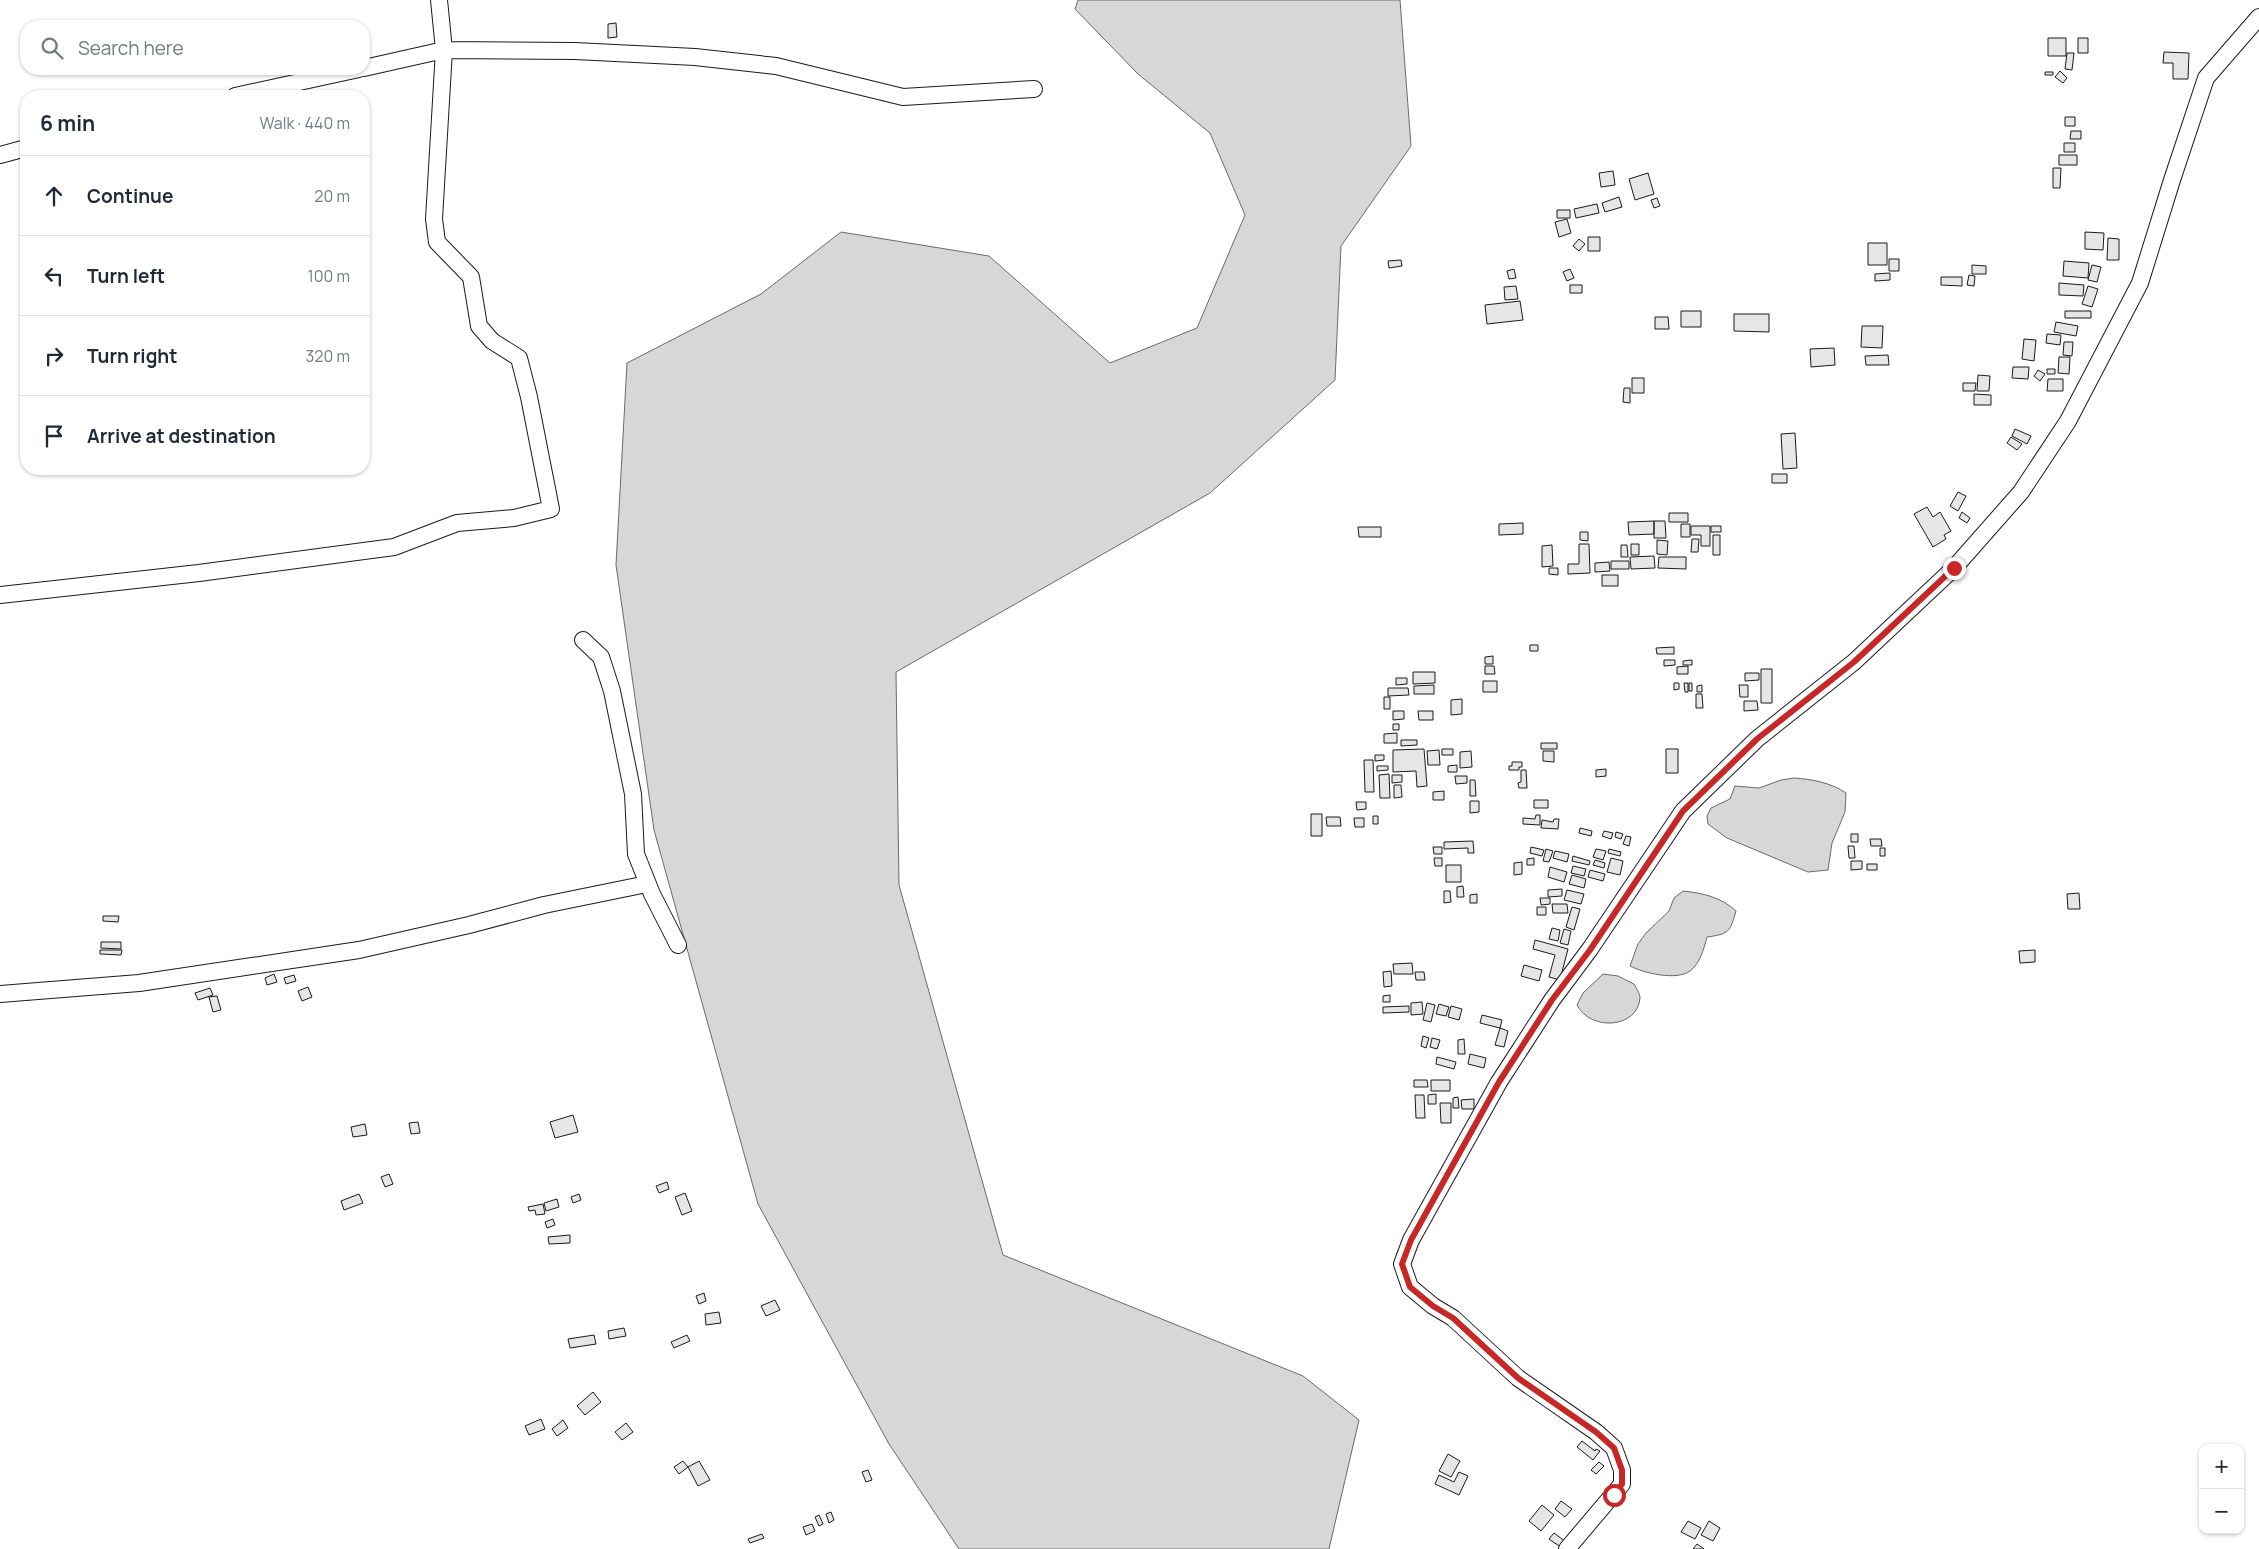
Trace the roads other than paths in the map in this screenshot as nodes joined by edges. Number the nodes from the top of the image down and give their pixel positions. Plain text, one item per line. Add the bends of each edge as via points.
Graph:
1 (439, 0) edge
2 (2259, 17) edge
3 (444, 50) junction
4 (370, 67) edge
5 (332, 75) edge
6 (1034, 89) dead end
7 (263, 90) edge
8 (20, 149) edge
9 (0, 154) edge
10 (0, 595) edge
11 (583, 640) dead end
12 (647, 884) junction
13 (678, 945) dead end
14 (0, 994) edge
15 (1567, 1549) edge

1 - 3 street
2 - 15 street via 2206,78 2140,283 2068,421 2021,492 1954,568 1854,662 1757,739 1683,811 1499,1082 1411,1240 1402,1264 1410,1287 1453,1318 1518,1378 1614,1448 1622,1470 1622,1484
3 - 4 street
3 - 6 street via 575,51 695,57 776,66 903,97
3 - 10 street via 434,219 438,242 471,277 480,326 492,341 519,358 552,509 514,518 457,523 394,547
5 - 7 street
8 - 9 street
11 - 12 street via 601,658 612,691 633,794 636,854
12 - 13 street
12 - 14 street via 544,905 359,950 139,983

